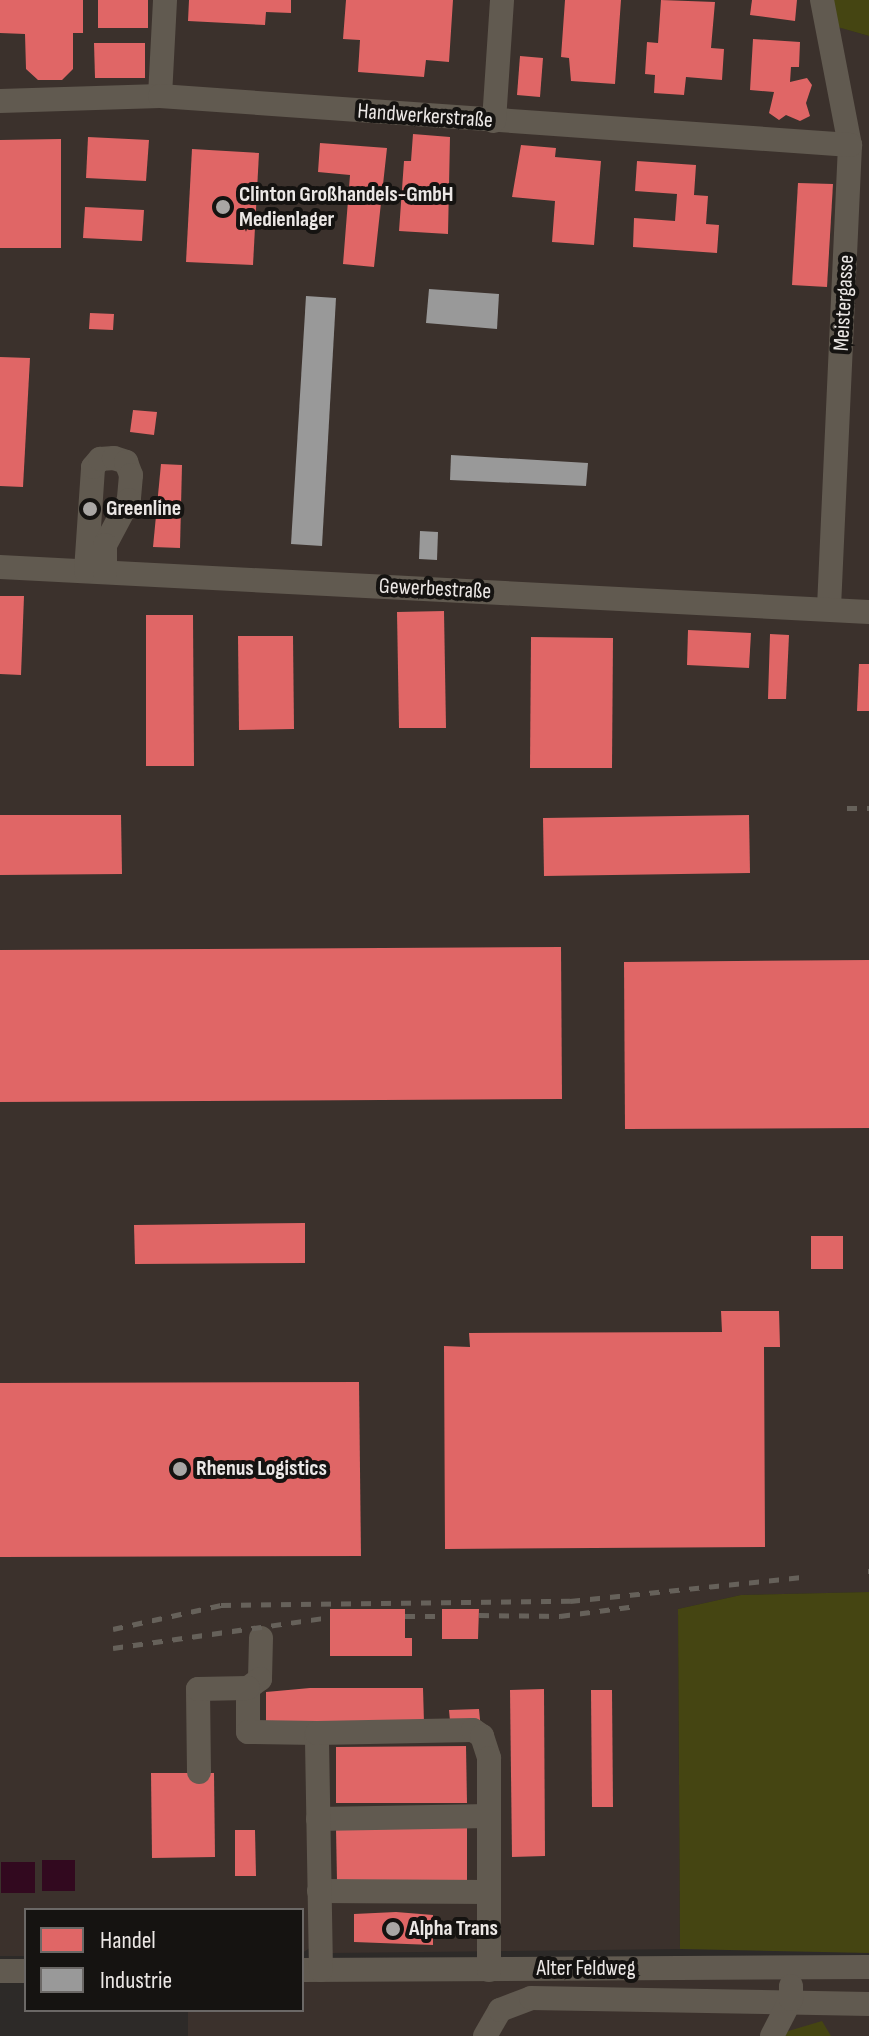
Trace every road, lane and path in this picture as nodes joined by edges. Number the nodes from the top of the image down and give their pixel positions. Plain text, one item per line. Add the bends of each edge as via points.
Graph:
1 (165, 0) edge
2 (502, 0) edge
3 (822, 0) edge
4 (160, 96) junction
5 (0, 101) edge
6 (494, 121) junction
7 (850, 145) junction
8 (0, 567) edge
9 (829, 609) junction
10 (869, 612) edge
11 (261, 1638) dead end
12 (248, 1688) junction
13 (317, 1733) junction
14 (199, 1772) dead end
15 (489, 1816) junction
16 (318, 1819) junction
17 (319, 1891) junction
18 (488, 1892) junction
19 (869, 1967) edge
20 (791, 1968) junction
21 (311, 1970) edge
22 (489, 1970) junction
23 (0, 1971) edge
24 (24, 1971) edge
25 (791, 1999) junction
26 (869, 2004) edge
27 (485, 2036) edge
28 (772, 2036) edge

1 - 4 street
2 - 6 street
3 - 7 street, Meistergasse
4 - 5 street, Handwerkerstraße
4 - 6 street, Handwerkerstraße
6 - 7 street, Handwerkerstraße
7 - 9 street, Meistergasse
8 - 9 street, Gewerbestraße
9 - 10 street, Gewerbestraße
11 - 12 street via 260,1679
12 - 13 street via 248,1732
12 - 14 street via 198,1689
13 - 15 street via 473,1730 482,1736 489,1758
13 - 16 street
15 - 16 street
15 - 18 street
16 - 17 street
17 - 18 street
17 - 21 street
18 - 22 street
19 - 20 street, Alter Feldweg
20 - 22 street, Alter Feldweg
20 - 25 street
21 - 22 street, Alter Feldweg
23 - 24 street
25 - 26 street
25 - 27 street via 531,1998 500,2010
25 - 28 street

